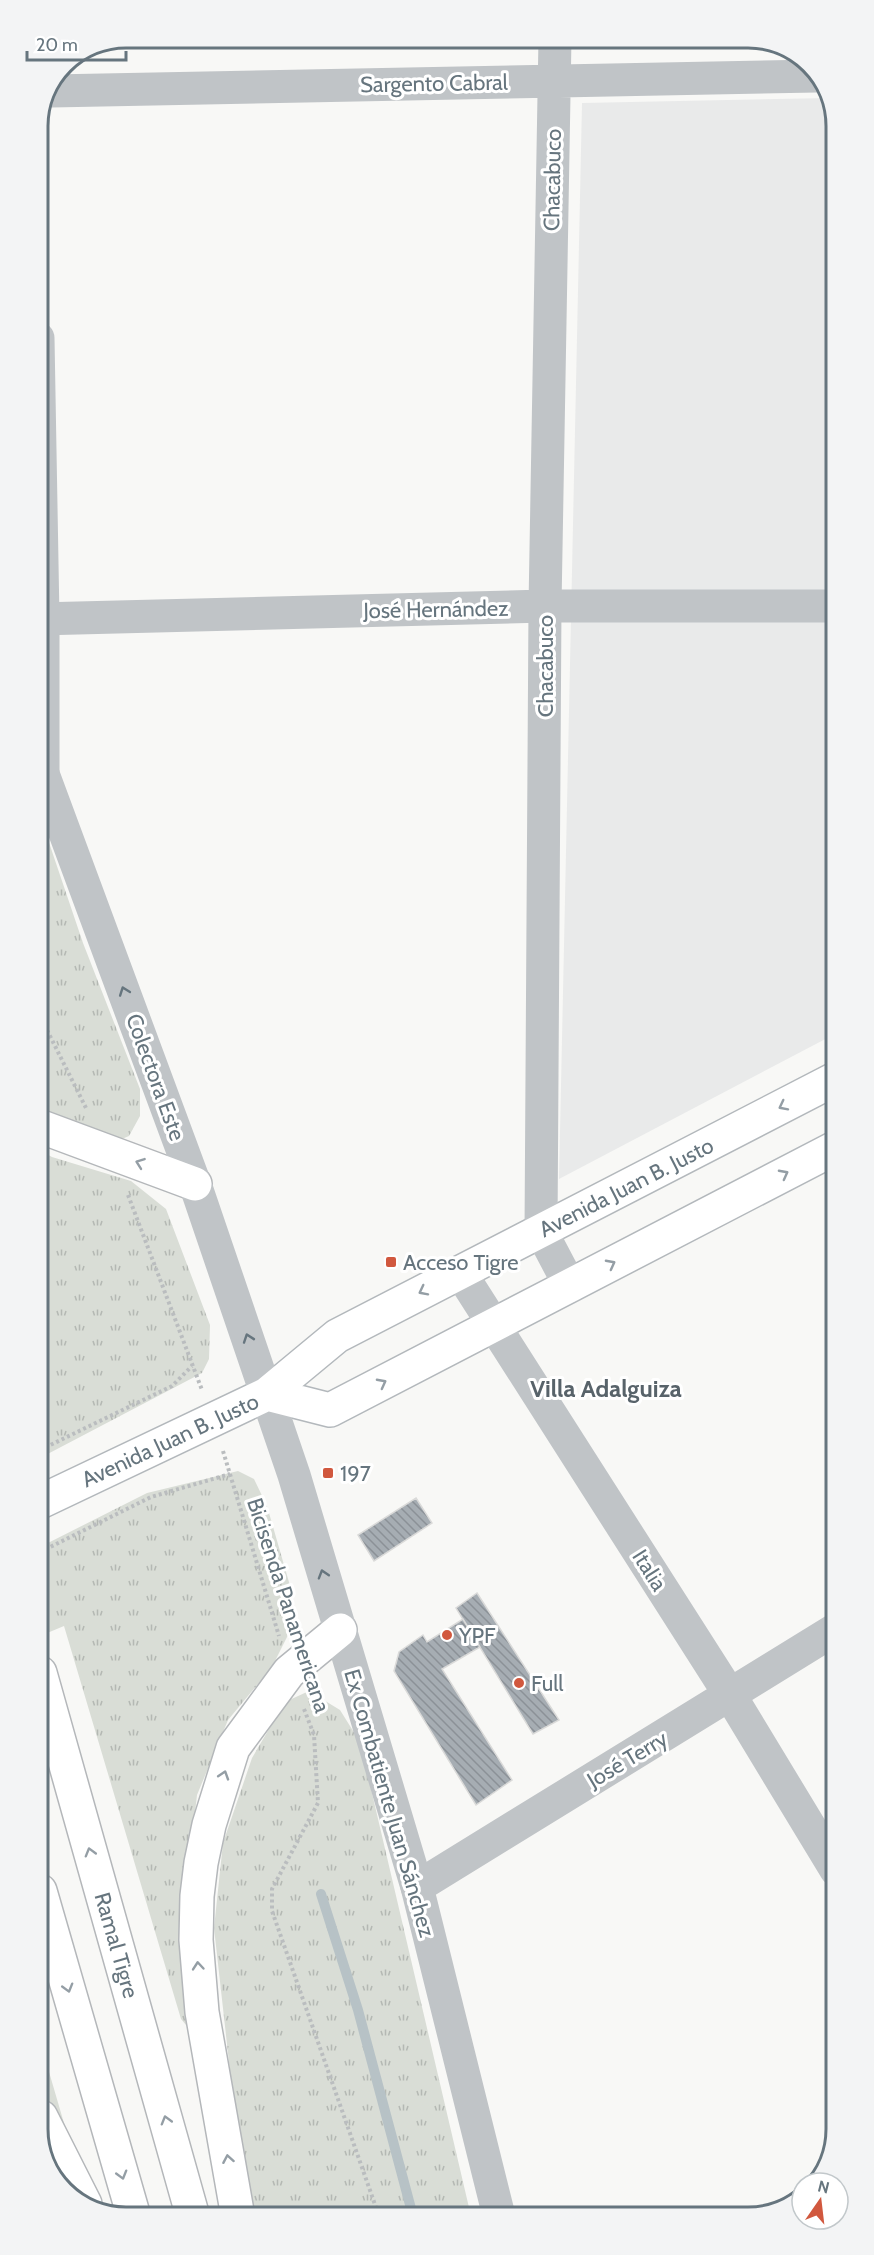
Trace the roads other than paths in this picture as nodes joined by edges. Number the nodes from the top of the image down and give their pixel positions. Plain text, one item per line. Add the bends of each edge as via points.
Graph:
1 (555, 48) edge
2 (808, 76) edge
3 (554, 80) junction
4 (57, 91) edge
5 (545, 606) junction
6 (826, 606) edge
7 (48, 620) edge
8 (48, 789) edge
9 (826, 1084) edge
10 (48, 1129) edge
11 (826, 1153) edge
12 (195, 1184) junction
13 (541, 1231) junction
14 (460, 1272) junction
15 (570, 1286) junction
16 (494, 1324) junction
17 (267, 1394) junction
18 (48, 1498) edge
19 (340, 1630) junction
20 (826, 1635) edge
21 (730, 1695) junction
22 (48, 1701) edge
23 (826, 1853) edge
24 (417, 1887) junction
25 (48, 1919) edge
26 (49, 2134) edge
27 (78, 2191) edge
28 (131, 2207) edge
29 (191, 2207) edge
30 (236, 2207) edge
31 (497, 2207) edge

1 - 3 street, Chacabuco
2 - 3 street, Sargento Cabral
3 - 4 street, Sargento Cabral
3 - 5 street, Chacabuco
5 - 6 street, José Hernández
5 - 7 street, José Hernández
5 - 13 street, Chacabuco
12 -> 8 street, Colectora Este
9 -> 13 main road, Avenida Juan B. Justo
12 -> 10 main road
15 -> 11 main road, Avenida Juan B. Justo
17 -> 12 street, Colectora Este
13 - 14 main road, Avenida Juan B. Justo
13 - 15 street, Chacabuco
14 - 16 street, Italia
14 -> 17 main road, Avenida Juan B. Justo via 337,1336
15 - 16 main road, Avenida Juan B. Justo
17 -> 16 main road, Avenida Juan B. Justo via 330,1410
16 - 21 street, Italia
17 - 18 main road, Avenida Juan B. Justo
19 -> 17 street, Ex Combatiente Juan Sánchez
19 - 24 street, Ex Combatiente Juan Sánchez
30 -> 19 main road via 202,2012 196,1940 197,1896 209,1825 233,1748 289,1672
20 - 21 street, José Terry
21 - 23 street, Italia
21 - 24 street, José Terry
29 -> 22 main road, Ramal Tigre
24 - 31 street, Ex Combatiente Juan Sánchez
25 -> 28 main road
26 - 27 main road

